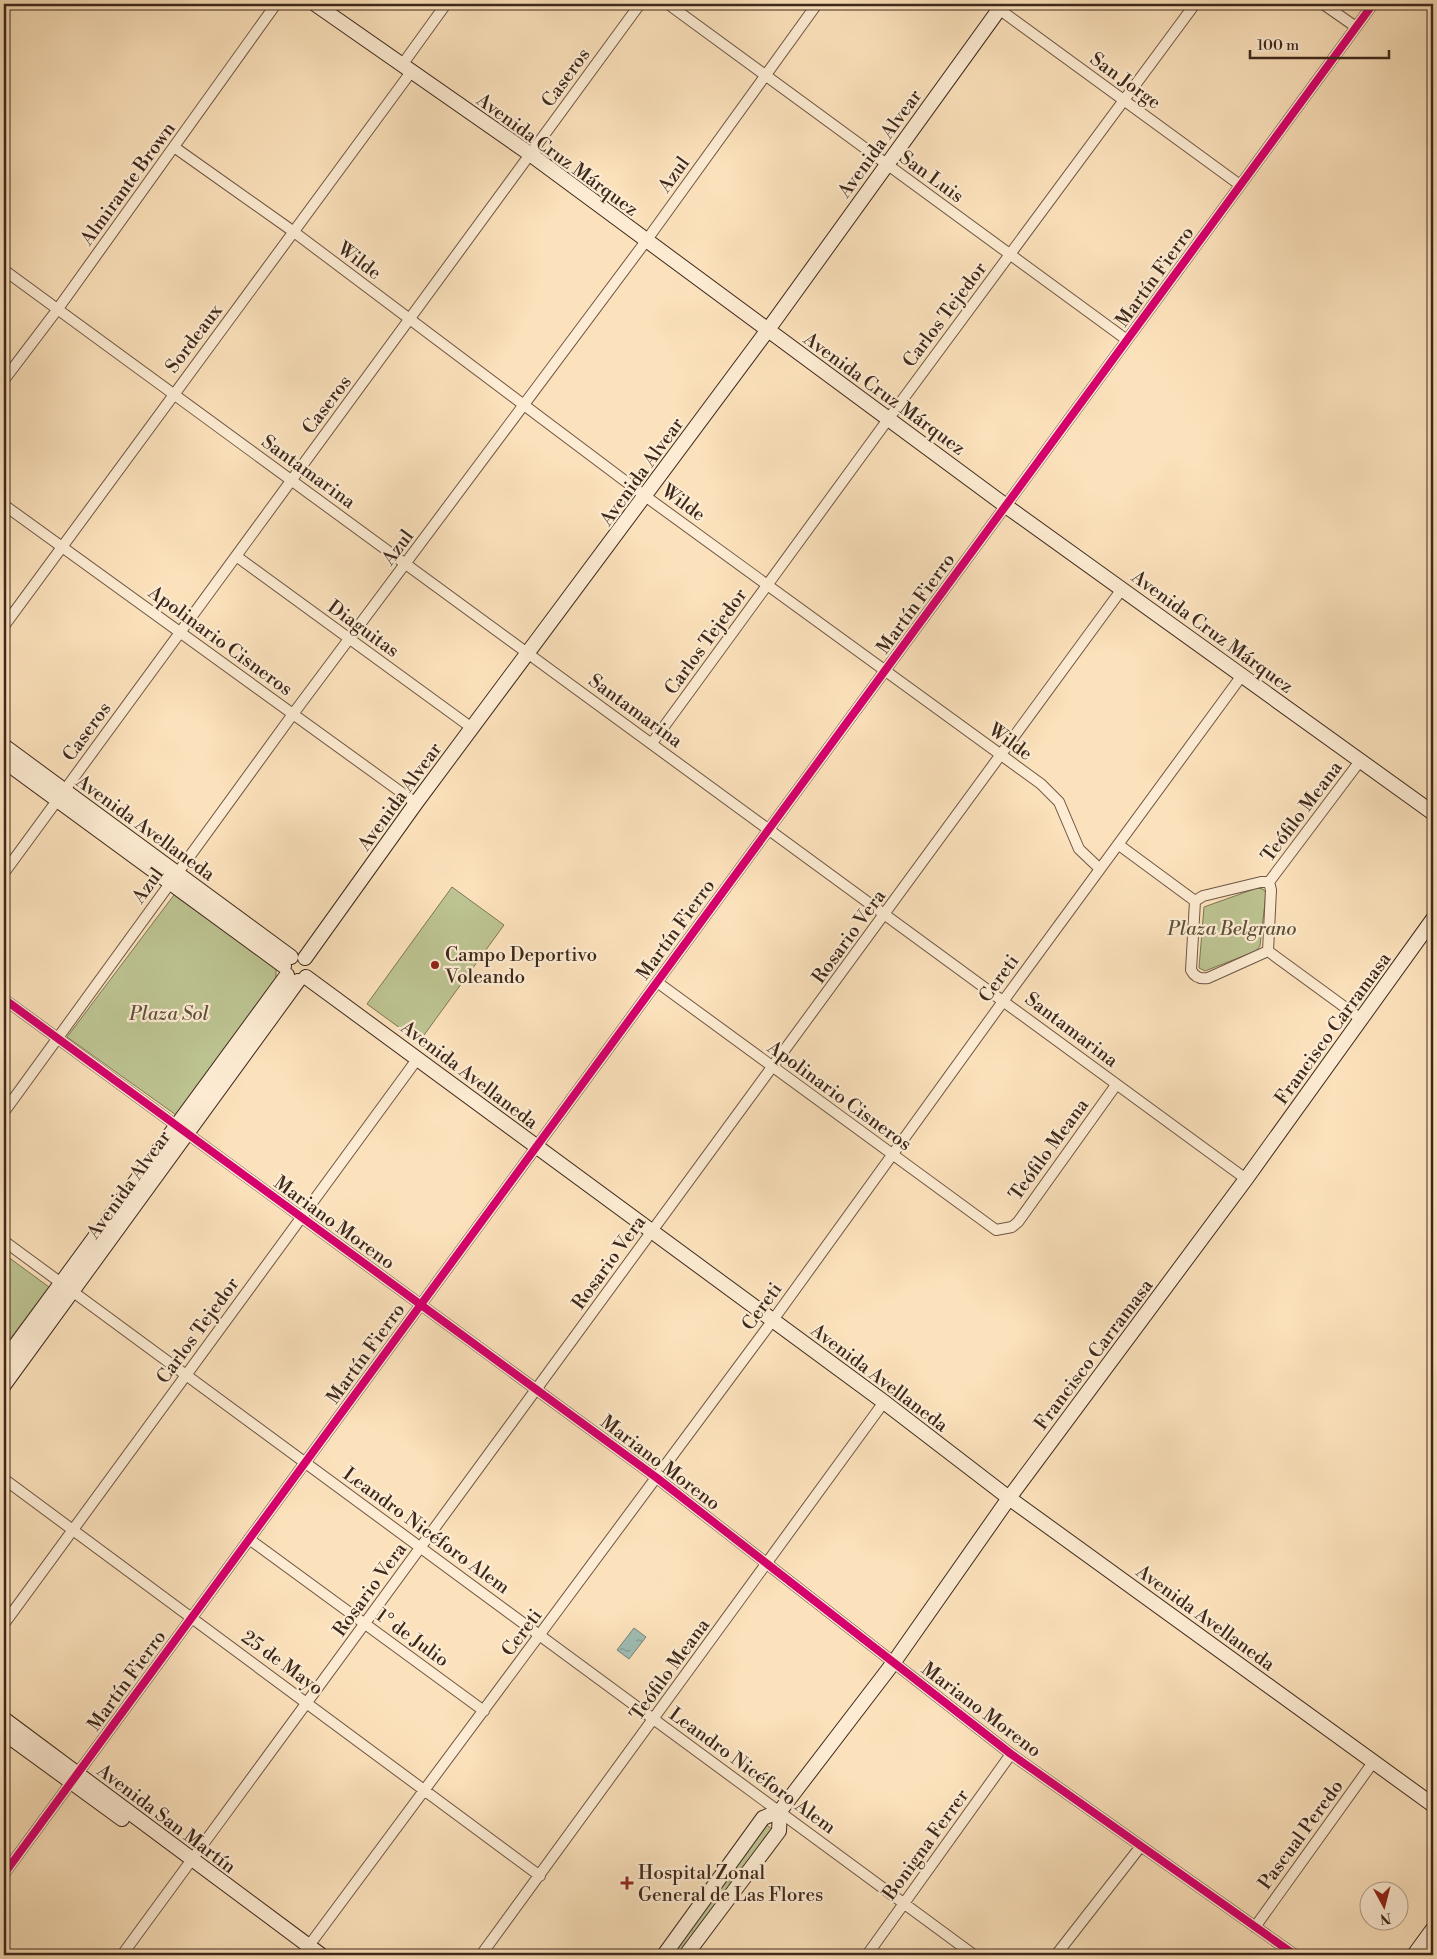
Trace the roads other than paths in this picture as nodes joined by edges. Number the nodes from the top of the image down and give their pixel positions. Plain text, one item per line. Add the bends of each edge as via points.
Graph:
1 (276, 4) edge
2 (315, 4) edge
3 (446, 4) edge
4 (640, 4) edge
5 (668, 4) edge
6 (817, 4) edge
7 (1195, 4) edge
8 (1323, 4) edge
9 (1373, 4) edge
10 (998, 6) edge
11 (1356, 27) junction
12 (406, 69) junction
13 (766, 76) junction
14 (1124, 100) junction
15 (174, 147) junction
16 (530, 154) junction
17 (886, 164) junction
18 (1240, 185) junction
19 (294, 232) junction
20 (646, 241) junction
21 (1011, 254) junction
22 (4, 270) edge
23 (57, 310) junction
24 (410, 320) junction
25 (767, 331) junction
26 (1127, 340) junction
27 (4, 380) edge
28 (173, 395) junction
29 (523, 406) junction
30 (889, 418) junction
31 (292, 480) junction
32 (646, 496) junction
33 (4, 505) edge
34 (1006, 506) junction
35 (62, 546) junction
36 (236, 556) junction
37 (406, 564) junction
38 (768, 585) junction
39 (1122, 589) junction
40 (4, 626) edge
41 (180, 632) junction
42 (350, 639) junction
43 (528, 653) junction
44 (884, 672) junction
45 (1243, 674) junction
46 (293, 714) junction
47 (472, 728) junction
48 (652, 744) junction
49 (4, 746) edge
50 (1001, 755) junction
51 (4, 761) edge
52 (1360, 761) junction
53 (61, 795) junction
54 (416, 804) junction
55 (1433, 813) edge
56 (769, 829) junction
57 (1119, 845) junction
58 (1100, 868) junction
59 (4, 874) edge
60 (174, 878) junction
61 (1269, 882) junction
62 (1195, 901) junction
63 (886, 914) junction
64 (1433, 918) edge
65 (1268, 952) junction
66 (295, 969) junction
67 (657, 982) junction
68 (4, 999) edge
69 (1004, 1000) junction
70 (1361, 1019) junction
71 (57, 1038) junction
72 (418, 1058) junction
73 (773, 1068) junction
74 (1116, 1085) junction
75 (4, 1112) edge
76 (182, 1130) junction
77 (536, 1147) junction
78 (892, 1155) junction
79 (1246, 1180) junction
80 (301, 1217) junction
81 (1004, 1229) joint
82 (652, 1232) junction
83 (4, 1241) edge
84 (67, 1287) junction
85 (421, 1305) junction
86 (773, 1320) junction
87 (4, 1361) edge
88 (186, 1375) junction
89 (4, 1385) edge
90 (537, 1390) junction
91 (884, 1402) junction
92 (305, 1462) junction
93 (657, 1478) junction
94 (4, 1479) edge
95 (1010, 1498) junction
96 (73, 1530) junction
97 (249, 1539) junction
98 (421, 1548) junction
99 (768, 1564) junction
100 (192, 1617) junction
101 (4, 1624) edge
102 (365, 1624) junction
103 (541, 1636) junction
104 (894, 1662) junction
105 (308, 1702) junction
106 (484, 1711) junction
107 (4, 1719) edge
108 (654, 1719) junction
109 (4, 1733) edge
110 (1011, 1754) junction
111 (1374, 1761) junction
112 (74, 1778) junction
113 (425, 1790) junction
114 (1433, 1805) edge
115 (780, 1811) junction
116 (1141, 1846) junction
117 (189, 1863) junction
118 (4, 1874) edge
119 (540, 1876) junction
120 (904, 1904) junction
121 (1255, 1927) junction
122 (1433, 1929) edge
123 (306, 1952) edge
124 (122, 1955) edge
125 (321, 1955) edge
126 (481, 1955) edge
127 (664, 1955) edge
128 (686, 1955) edge
129 (867, 1955) edge
130 (974, 1955) edge
131 (1056, 1955) edge
132 (1295, 1955) edge
133 (1414, 1955) edge

1 - 15 street, Almirante Brown
2 - 12 street, Avenida Cruz Márquez
3 - 12 street, Sordeaux
4 - 16 street, Caseros
5 - 13 street, San Luis
6 - 13 street, Azul
7 - 14 street, Carlos Tejedor
8 - 11 street
9 - 11 street, Martín Fierro
10 - 14 street, San Jorge
10 - 17 street, Avenida Alvear
11 - 18 street, Martín Fierro
12 - 16 street, Avenida Cruz Márquez
12 - 19 street, Sordeaux
13 - 17 street, San Luis
13 - 20 street, Azul
14 - 18 street, San Jorge
14 - 21 street, Carlos Tejedor
15 - 19 street, Wilde
15 - 23 street, Almirante Brown
16 - 20 street, Avenida Cruz Márquez
16 - 24 street, Caseros
17 - 21 street, San Luis
17 - 25 street, Avenida Alvear
18 - 26 street, Martín Fierro
19 - 24 street, Wilde
19 - 28 street, Sordeaux
20 - 25 street, Avenida Cruz Márquez
20 - 29 street, Azul
21 - 26 street, San Luis
21 - 30 street, Carlos Tejedor
22 - 23 street, Santamarina
23 - 27 street, Almirante Brown
23 - 28 street, Santamarina
24 - 29 street, Wilde
24 - 31 street, Caseros
25 - 30 street, Avenida Cruz Márquez
25 - 32 street, Avenida Alvear
26 - 34 street, Martín Fierro
28 - 31 street, Santamarina
28 - 35 street, Sordeaux
29 - 32 street, Wilde
29 - 37 street, Azul
30 - 34 street, Avenida Cruz Márquez
30 - 38 street, Carlos Tejedor
31 - 36 street, Caseros
31 - 37 street, Santamarina
32 - 38 street, Wilde
32 - 43 street, Avenida Alvear
33 - 35 street, Apolinario Cisneros
34 - 39 street, Avenida Cruz Márquez
34 - 44 street, Martín Fierro
35 - 40 street, Sordeaux
35 - 41 street, Apolinario Cisneros
36 - 41 street, Caseros
36 - 42 street, Diaguitas
37 - 42 street, Azul
37 - 43 street, Santamarina
38 - 44 street, Wilde
38 - 48 street, Carlos Tejedor
39 - 45 street, Avenida Cruz Márquez
39 - 50 street, Rosario Vera
41 - 46 street, Apolinario Cisneros
41 - 53 street, Caseros
42 - 46 street, Azul
42 - 47 street, Diaguitas
43 - 47 street, Avenida Alvear
43 - 48 street, Santamarina
44 - 50 street, Wilde
44 - 56 street, Martín Fierro
45 - 52 street, Avenida Cruz Márquez
45 - 57 street, Cereti
46 - 54 street, Apolinario Cisneros
46 - 60 street, Azul
47 - 54 street, Avenida Alvear
48 - 56 street, Santamarina
49 - 53 street, Avenida Avellaneda
50 - 58 street, Wilde via 1047,789 1059,802 1074,841 1085,857
50 - 63 street, Rosario Vera
51 - 53 street, Avenida Avellaneda
52 - 55 street, Avenida Cruz Márquez
52 - 61 street, Teófilo Meana
53 - 59 street, Caseros
53 - 60 street, Avenida Avellaneda
54 - 66 street, Avenida Alvear
56 - 63 street, Santamarina
56 - 67 street, Martín Fierro
57 - 58 street, Cereti
57 - 62 street
58 - 69 street, Cereti
60 - 66 street, Avenida Avellaneda
60 - 71 street, Azul
61 - 62 street
61 - 65 street
62 - 65 street via 1194,975 1208,978
63 - 69 street, Santamarina
63 - 73 street, Rosario Vera
64 - 70 street, Francisco Carramasa
65 - 70 street
66 - 72 street, Avenida Avellaneda
66 - 76 street, Avenida Alvear
67 - 73 street, Apolinario Cisneros
67 - 77 street, Martín Fierro
68 - 71 street, Mariano Moreno
69 - 74 street, Santamarina
69 - 78 street, Cereti
70 - 79 street, Francisco Carramasa
71 - 75 street, Azul
71 - 76 street, Mariano Moreno
72 - 77 street, Avenida Avellaneda
72 - 80 street, Carlos Tejedor
73 - 78 street, Apolinario Cisneros
73 - 82 street, Rosario Vera
74 - 79 street, Santamarina
74 - 81 street, Teófilo Meana via 1018,1222
76 - 80 street, Mariano Moreno
76 - 84 street, Avenida Alvear
77 - 82 street, Avenida Avellaneda
77 - 85 street, Martín Fierro
78 - 81 street, Apolinario Cisneros via 990,1227
78 - 86 street, Cereti
79 - 95 street, Francisco Carramasa
80 - 85 street, Mariano Moreno
80 - 88 street, Carlos Tejedor
82 - 86 street, Avenida Avellaneda
82 - 90 street, Rosario Vera
83 - 84 street, Leandro Nicéforo Alem
84 - 87 street, Avenida Alvear
84 - 88 street, Leandro Nicéforo Alem
84 - 89 street, Avenida Alvear
85 - 90 street, Mariano Moreno
85 - 92 street, Martín Fierro
86 - 91 street, Avenida Avellaneda
86 - 93 street, Cereti
88 - 92 street, Leandro Nicéforo Alem
88 - 96 street, Carlos Tejedor
90 - 93 street, Mariano Moreno
90 - 98 street, Rosario Vera
91 - 95 street, Avenida Avellaneda
91 - 99 street, Teófilo Meana
92 - 97 street, Martín Fierro
92 - 98 street, Leandro Nicéforo Alem
93 - 99 street, Mariano Moreno
93 - 103 street, Cereti
94 - 96 street, 25 de Mayo
95 - 104 street, Francisco Carramasa
95 - 111 street, Avenida Avellaneda
96 - 100 street, 25 de Mayo
96 - 101 street, Carlos Tejedor
97 - 100 street, Martín Fierro
97 - 102 street, 1° de Julio
98 - 102 street, Rosario Vera
98 - 103 street, Leandro Nicéforo Alem
99 - 104 street, Mariano Moreno
99 - 108 street, Teófilo Meana
100 - 105 street, 25 de Mayo
100 - 112 street, Martín Fierro
102 - 105 street, Rosario Vera
102 - 106 street, 1° de Julio
103 - 106 street, Cereti
103 - 108 street, Leandro Nicéforo Alem
104 - 110 street, Mariano Moreno
104 - 115 street, Francisco Carramasa
105 - 113 street, 25 de Mayo
105 - 117 street, Rosario Vera
106 - 113 street, Cereti
107 - 112 street, Avenida San Martín
108 - 115 street, Leandro Nicéforo Alem
108 - 119 street, Teófilo Meana
109 - 112 street, Avenida San Martín
110 - 116 street, Mariano Moreno
110 - 120 street, Bonigna Ferrer
111 - 114 street, Avenida Avellaneda
111 - 121 street, Pascual Peredo
112 - 117 street, Avenida San Martín
112 - 118 street, Martín Fierro
113 - 119 street, 25 de Mayo
113 - 123 street, Cereti
115 - 120 street, Leandro Nicéforo Alem
115 - 127 street, Francisco Carramasa via 763,1818
115 - 128 street, Francisco Carramasa via 778,1831
116 - 121 street, Mariano Moreno
116 - 131 street
117 - 123 street, Avenida San Martín
117 - 124 street, Rosario Vera
119 - 126 street, Teófilo Meana
120 - 129 street, Bonigna Ferrer
120 - 130 street, Leandro Nicéforo Alem
121 - 132 street, Mariano Moreno
122 - 133 street
123 - 125 street, Avenida San Martín

